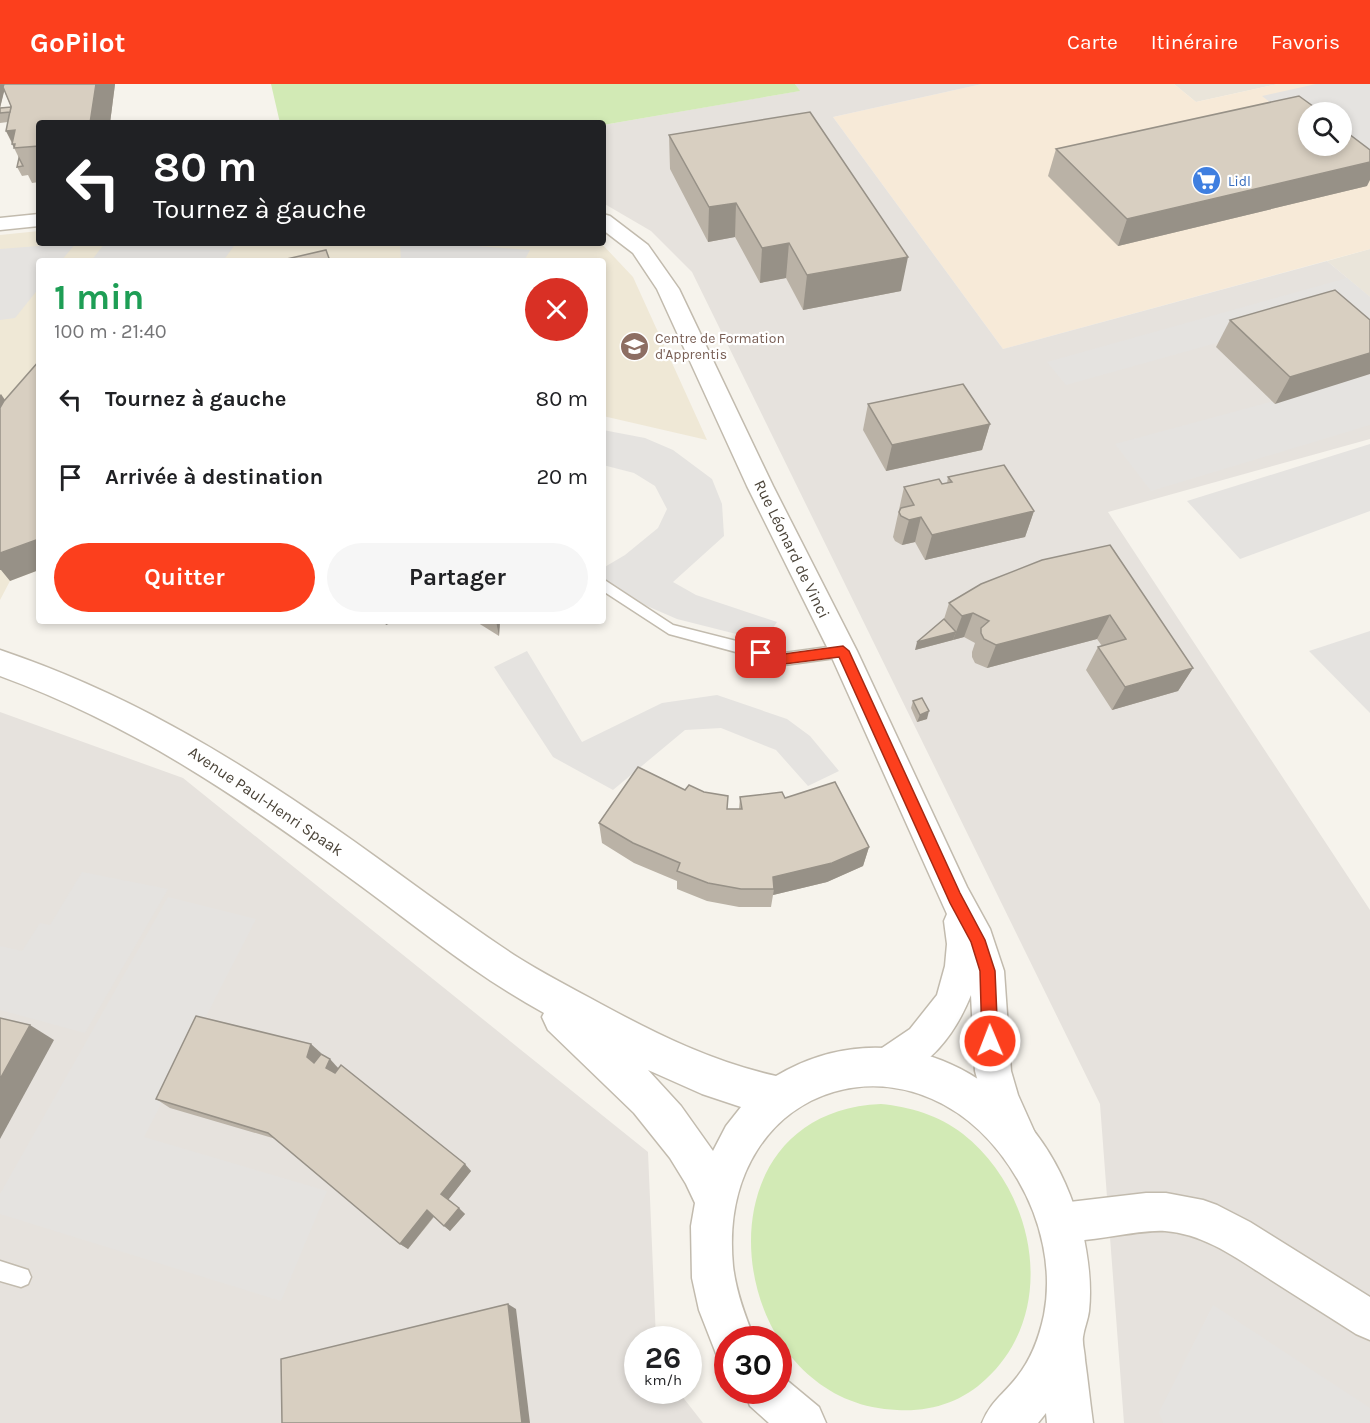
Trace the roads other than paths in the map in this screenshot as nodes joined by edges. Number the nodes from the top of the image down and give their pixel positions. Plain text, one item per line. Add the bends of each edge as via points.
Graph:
1 (36, 220) edge
2 (606, 222) edge
3 (0, 224) edge
4 (606, 586) edge
5 (843, 651) junction
6 (0, 663) edge
7 (955, 898) junction
8 (512, 974) junction
9 (886, 1067) junction
10 (780, 1097) junction
11 (1023, 1147) junction
12 (715, 1199) junction
13 (1061, 1222) junction
14 (0, 1271) edge
15 (21, 1277) dead end
16 (1370, 1320) edge
17 (728, 1326) edge
18 (1060, 1339) junction
19 (763, 1404) edge
20 (782, 1404) edge
21 (768, 1423) edge
22 (803, 1423) edge
23 (1005, 1423) edge
24 (1070, 1423) edge

1 - 3 street
2 - 5 street, Rue Léonard de Vinci via 640,249 668,289
4 - 5 lane via 669,629 784,659
5 - 7 street, Rue Léonard de Vinci
6 - 8 street, Avenue Paul-Henri Spaak via 83,692 195,752
7 - 9 street, Rue Léonard de Vinci via 964,943 957,988 926,1041
7 - 11 street, Rue Léonard de Vinci via 978,940 987,971 993,1071
8 - 10 street, Avenue Paul-Henri Spaak via 675,1064 725,1084
8 - 12 street, Avenue Paul-Henri Spaak via 638,1087 668,1119 695,1157
9 - 10 street via 837,1070 807,1080
9 - 11 street via 931,1077 960,1091 988,1110
10 - 12 street via 739,1140
11 - 13 street via 1041,1175
12 - 17 street via 711,1258 718,1300
13 - 16 street via 1146,1212 1203,1219
13 - 18 street via 1069,1280
14 - 15 lane
18 - 23 street via 1031,1397
18 - 24 street
19 - 21 street
20 - 22 street

